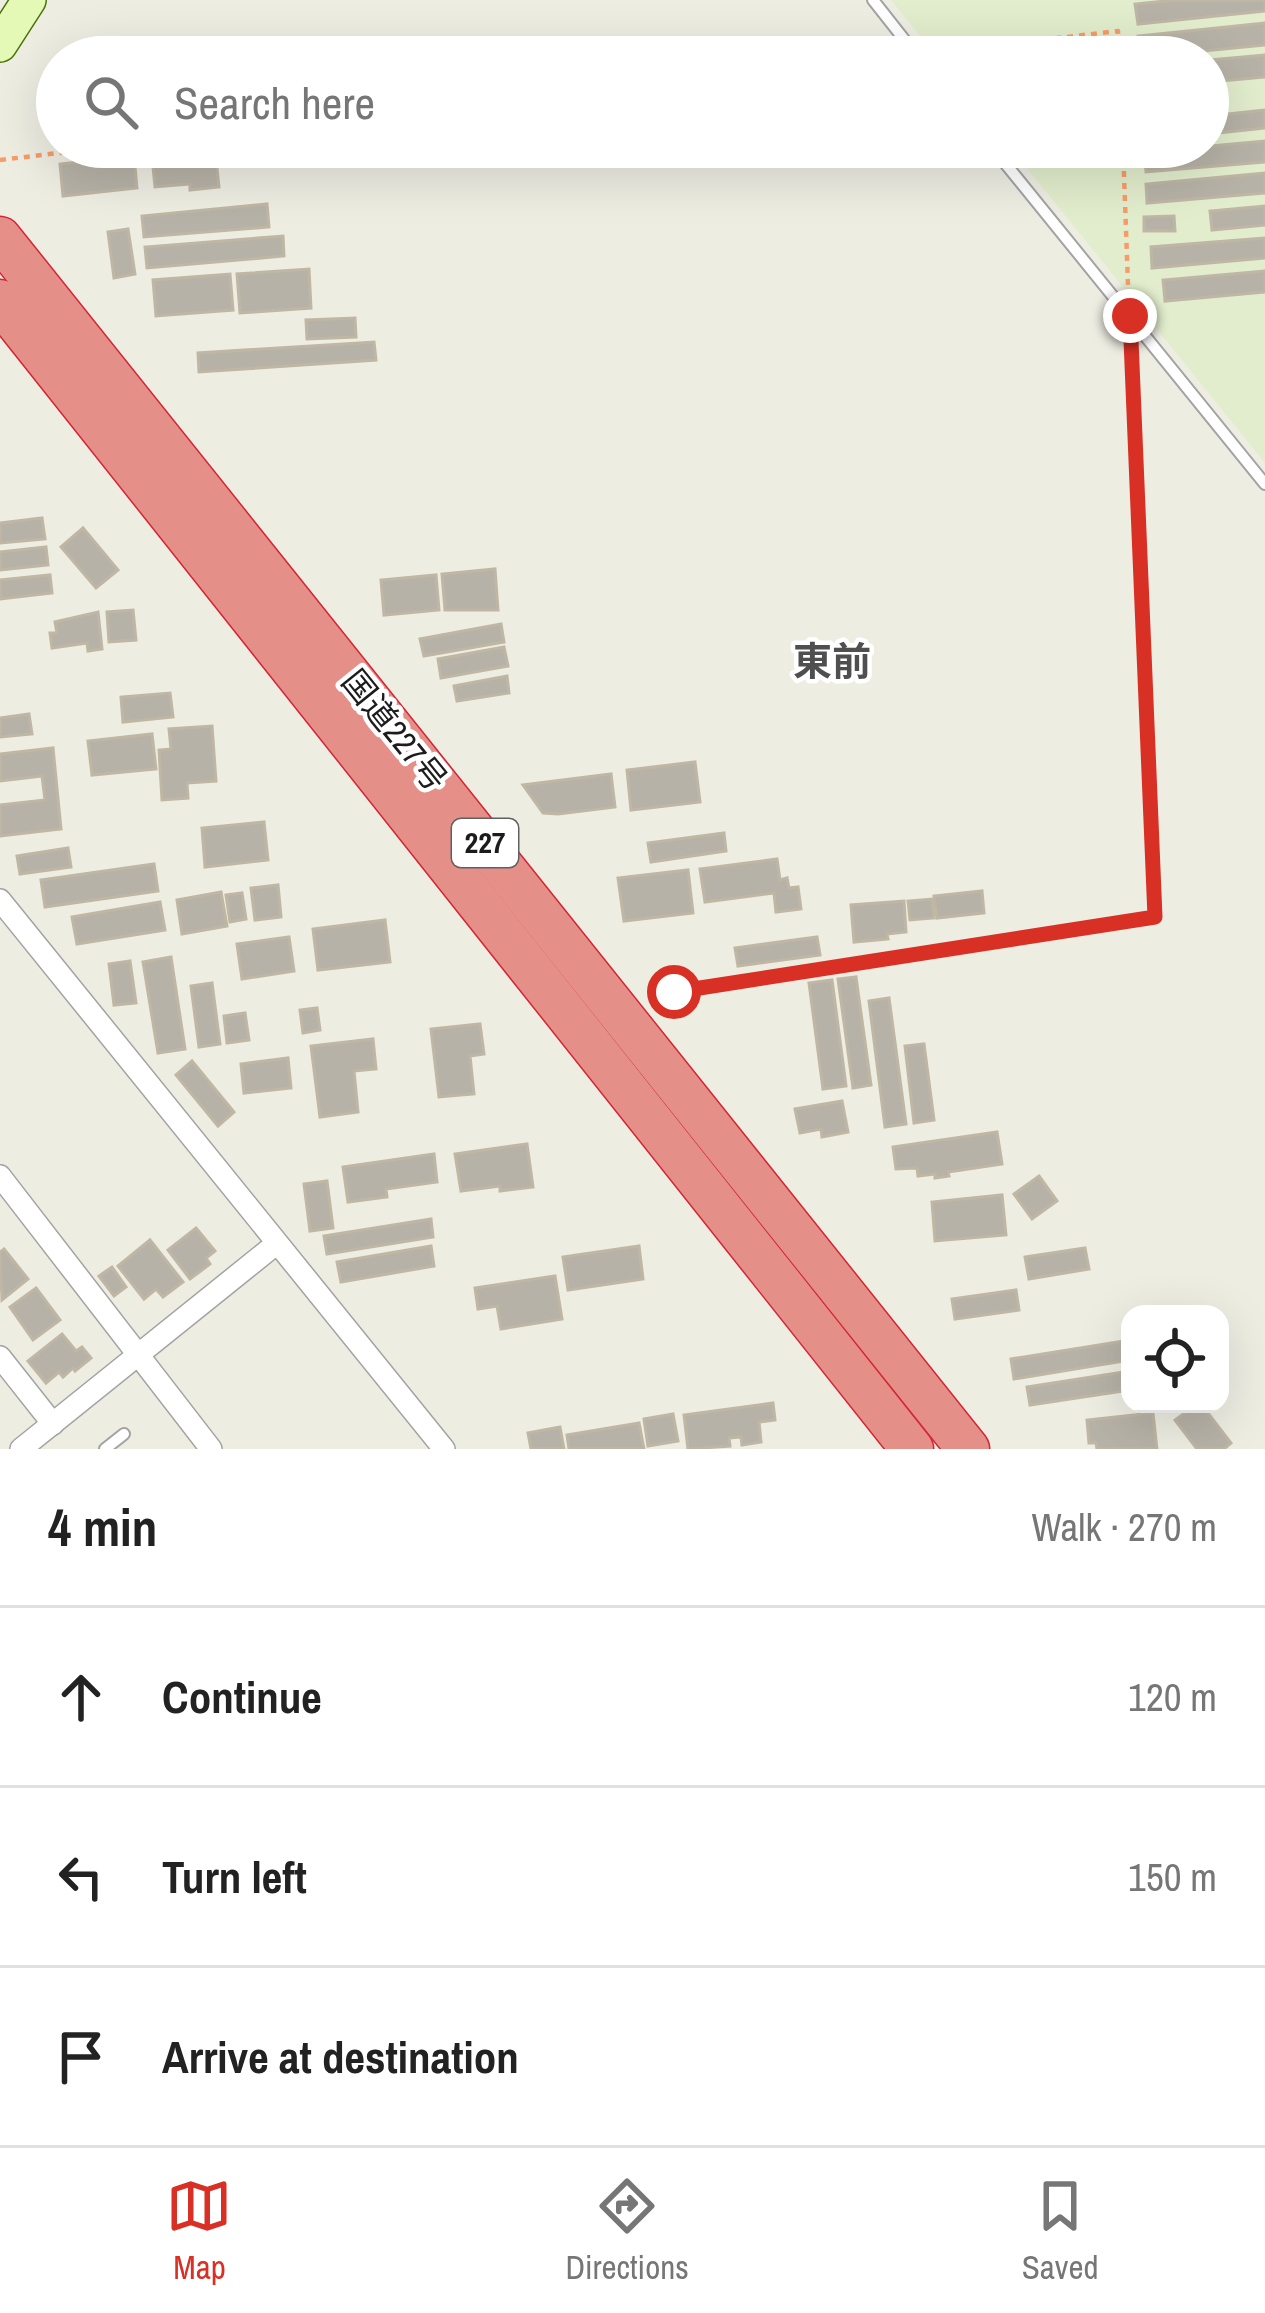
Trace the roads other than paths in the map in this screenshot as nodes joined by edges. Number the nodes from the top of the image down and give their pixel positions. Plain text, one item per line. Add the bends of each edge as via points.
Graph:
1 (29, 0) edge
2 (874, 0) edge
3 (902, 36) edge
4 (0, 45) edge
5 (1009, 168) edge
6 (0, 238) edge
7 (0, 301) edge
8 (1265, 484) edge
9 (0, 900) edge
10 (0, 1176) edge
11 (276, 1244) junction
12 (136, 1356) junction
13 (0, 1357) edge
14 (53, 1424) junction
15 (124, 1434) dead end
16 (21, 1449) edge
17 (105, 1449) edge
18 (211, 1449) edge
19 (444, 1449) edge
20 (912, 1449) edge
21 (968, 1449) edge

1 - 4 street
2 - 3 lane
5 - 8 lane
6 - 21 highway, 国道227号 / 227
7 - 20 highway, 国道227号 / 227
9 - 11 street
10 - 12 street
11 - 12 street
11 - 19 street
12 - 14 street
12 - 18 street
13 - 14 street
14 - 16 street
15 - 17 lane

